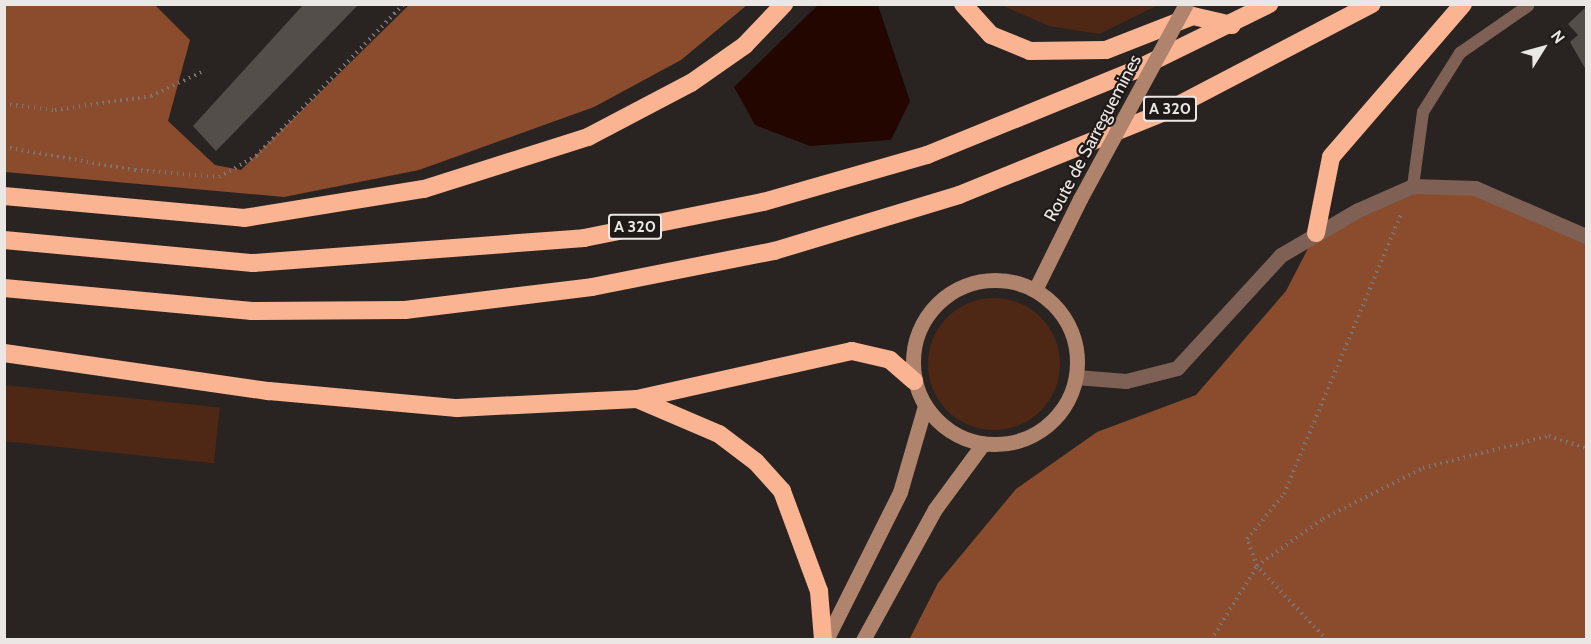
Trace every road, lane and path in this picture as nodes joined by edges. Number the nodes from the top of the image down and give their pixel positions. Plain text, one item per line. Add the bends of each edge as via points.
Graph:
1 (404, 4) edge
2 (784, 4) edge
3 (963, 4) edge
4 (1186, 4) edge
5 (1269, 4) edge
6 (1372, 4) edge
7 (1462, 4) edge
8 (1528, 6) edge
9 (1232, 25) junction
10 (204, 71) dead end
11 (4, 104) edge
12 (4, 147) edge
13 (1413, 186) junction
14 (4, 196) edge
15 (1316, 233) junction
16 (1587, 236) edge
17 (4, 240) edge
18 (4, 288) edge
19 (1035, 290) junction
20 (4, 353) edge
21 (1076, 377) junction
22 (914, 381) junction
23 (636, 399) junction
24 (925, 406) junction
25 (983, 444) junction
26 (1587, 448) edge
27 (1257, 566) junction
28 (880, 611) junction
29 (1318, 634) junction
30 (824, 639) edge
31 (863, 639) edge
32 (872, 639) edge
33 (1211, 639) edge
34 (1318, 639) edge
35 (1327, 639) edge

1 - 12 path via 256,156 219,177 135,170
2 - 14 highway via 745,45 691,83 588,137 424,189 244,218
3 - 9 highway via 991,35 1030,51 1106,50 1192,16
4 - 19 main road, Route de Sarreguemines, bridge
5 - 9 highway, A 320
6 - 18 highway, A 320 via 1167,111 959,195 774,251 592,287 405,310 252,311
7 - 15 highway via 1365,112 1331,157
8 - 13 lane via 1460,53 1423,112
9 - 17 highway, A 320 via 927,155 763,202 584,238 253,263
10 - 11 path via 151,96 55,110
13 - 15 street
13 - 16 street via 1475,188
13 - 27 path via 1284,494 1247,538
15 - 21 street via 1258,278 1178,368 1126,381
19 - 21 main road via 1070,327
19 - 22 main road via 1009,281 982,280 956,288 935,305 919,327 912,354
20 - 23 highway via 269,391 457,408
21 - 25 main road via 1068,401 1046,426 1008,444
22 - 23 highway via 890,360 852,351
22 - 24 main road
23 - 30 highway via 719,434 756,462 782,491 819,591
24 - 25 main road via 950,431
24 - 30 main road via 900,492
25 - 28 main road via 935,509
26 - 27 path via 1548,436 1423,468 1323,519
27 - 29 path
27 - 33 path
28 - 31 main road
28 - 32 lane
29 - 34 path
29 - 35 path

